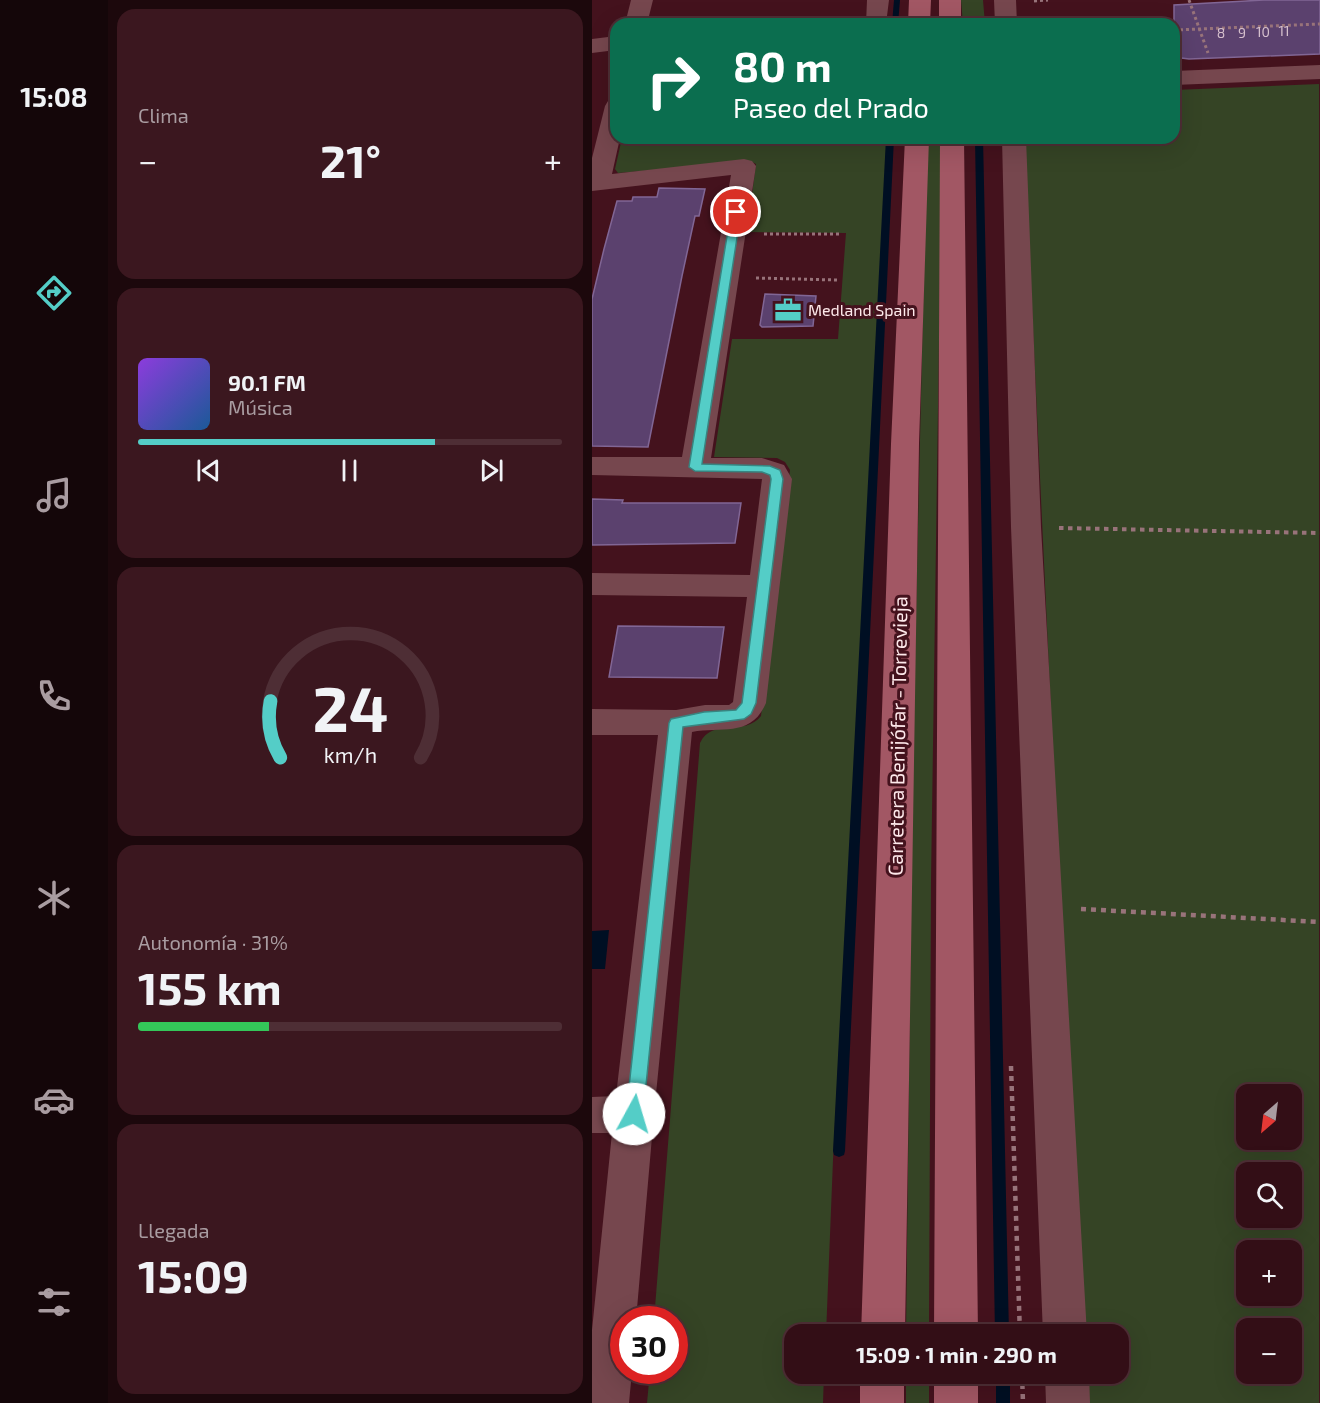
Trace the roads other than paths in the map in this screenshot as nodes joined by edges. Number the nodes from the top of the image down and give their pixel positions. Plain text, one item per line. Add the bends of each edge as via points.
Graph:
1 (642, 0) edge
2 (878, 0) edge
3 (919, 0) edge
4 (950, 0) edge
5 (1005, 0) edge
6 (638, 18) edge
7 (876, 18) edge
8 (919, 18) edge
9 (950, 18) edge
10 (1006, 18) edge
11 (610, 44) edge
12 (592, 45) edge
13 (1320, 72) edge
14 (1180, 78) edge
15 (610, 128) edge
16 (917, 144) edge
17 (952, 144) edge
18 (1014, 144) edge
19 (595, 183) edge
20 (592, 466) edge
21 (695, 467) junction
22 (592, 584) edge
23 (763, 586) junction
24 (592, 722) edge
25 (676, 723) junction
26 (634, 1114) junction
27 (592, 1115) edge
28 (883, 1324) edge
29 (956, 1324) edge
30 (1064, 1324) edge
31 (882, 1384) edge
32 (956, 1384) edge
33 (1067, 1384) edge
34 (607, 1403) edge
35 (882, 1403) edge
36 (956, 1403) edge
37 (1068, 1403) edge

1 - 6 street
2 - 7 street
3 - 8 main road
4 - 9 main road
5 - 10 street
11 - 12 street
13 - 14 street
15 - 19 street
16 - 28 main road, Carretera Benijófar - Torrevieja via 905,444
17 - 29 main road
18 - 30 street via 1026,527
19 - 21 street via 744,166
20 - 21 street
21 - 23 street via 762,468 776,473
22 - 23 street
23 - 25 street via 746,710 729,717
24 - 25 street
25 - 26 street
26 - 27 street
26 - 34 street
31 - 35 main road
32 - 36 main road
33 - 37 street

